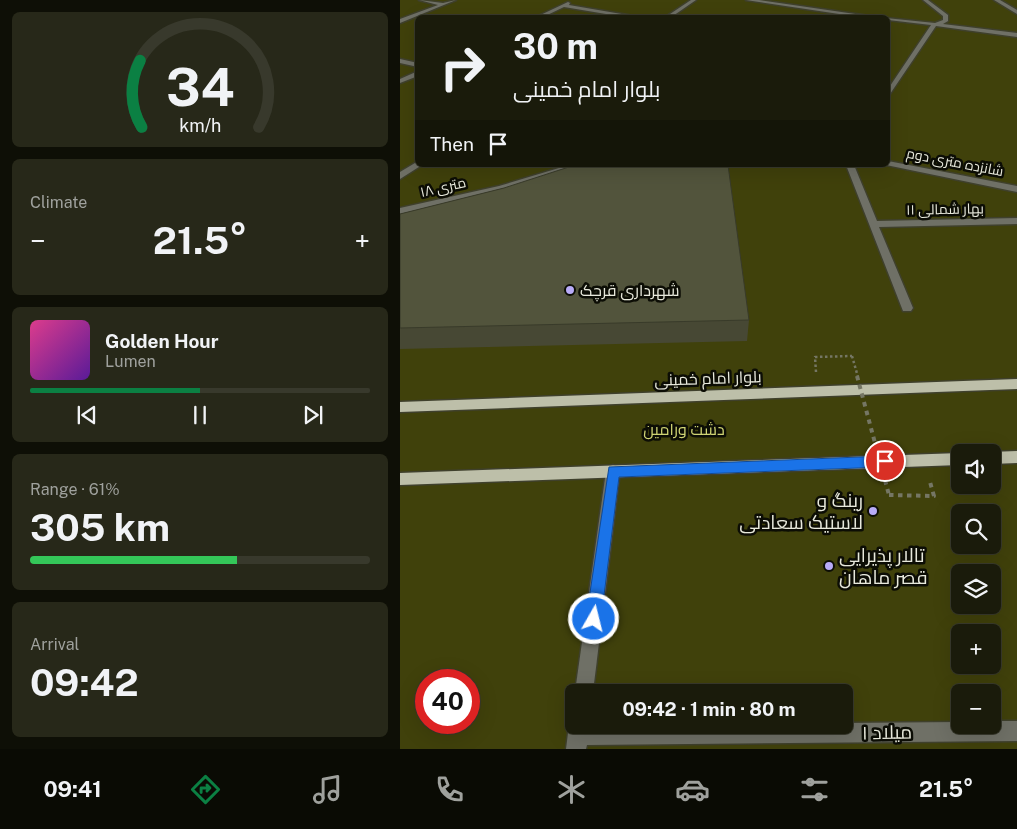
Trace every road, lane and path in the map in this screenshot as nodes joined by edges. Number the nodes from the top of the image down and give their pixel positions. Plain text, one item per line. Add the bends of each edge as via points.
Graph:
1 (420, 0) edge
2 (454, 0) edge
3 (573, 0) edge
4 (694, 0) edge
5 (748, 0) edge
6 (805, 0) edge
7 (925, 0) edge
8 (996, 0) edge
9 (444, 4) junction
10 (562, 5) junction
11 (809, 11) junction
12 (1017, 12) edge
13 (415, 15) edge
14 (416, 15) edge
15 (542, 15) edge
16 (624, 15) edge
17 (671, 15) edge
18 (850, 15) edge
19 (890, 18) edge
20 (400, 21) edge
21 (934, 24) junction
22 (1017, 35) edge
23 (400, 61) edge
24 (415, 64) edge
25 (415, 74) edge
26 (400, 81) edge
27 (890, 90) edge
28 (890, 163) edge
29 (415, 167) edge
30 (571, 167) edge
31 (851, 167) edge
32 (400, 176) edge
33 (1017, 189) edge
34 (400, 211) edge
35 (1017, 221) edge
36 (874, 224) junction
37 (907, 308) dead end
38 (815, 357) dead end
39 (1017, 384) edge
40 (400, 407) edge
41 (1017, 457) edge
42 (1001, 458) edge
43 (951, 459) edge
44 (613, 471) junction
45 (400, 479) edge
46 (934, 496) dead end
47 (585, 684) edge
48 (1017, 731) edge
49 (577, 736) edge

1 - 9 street
2 - 9 street
3 - 10 street
4 - 17 street
5 - 11 street
6 - 11 street
7 - 21 street via 946,16 945,20
8 - 12 street
9 - 14 street
10 - 15 street
10 - 16 street
11 - 18 street
13 - 20 street
19 - 21 street
21 - 22 street
21 - 27 street
23 - 24 street
25 - 26 street
28 - 33 street, شانزده متری دوم
29 - 32 street
30 - 34 street, ۱۸ متری via 501,188
31 - 36 street
35 - 36 street, بهار شمالی ۱۱
36 - 37 street
38 - 46 path, bridge via 852,356 889,496
39 - 40 main road, بلوار امام خمینی
41 - 42 main road
43 - 44 main road
44 - 45 main road
44 - 47 street
48 - 49 street, میلاد ۱

